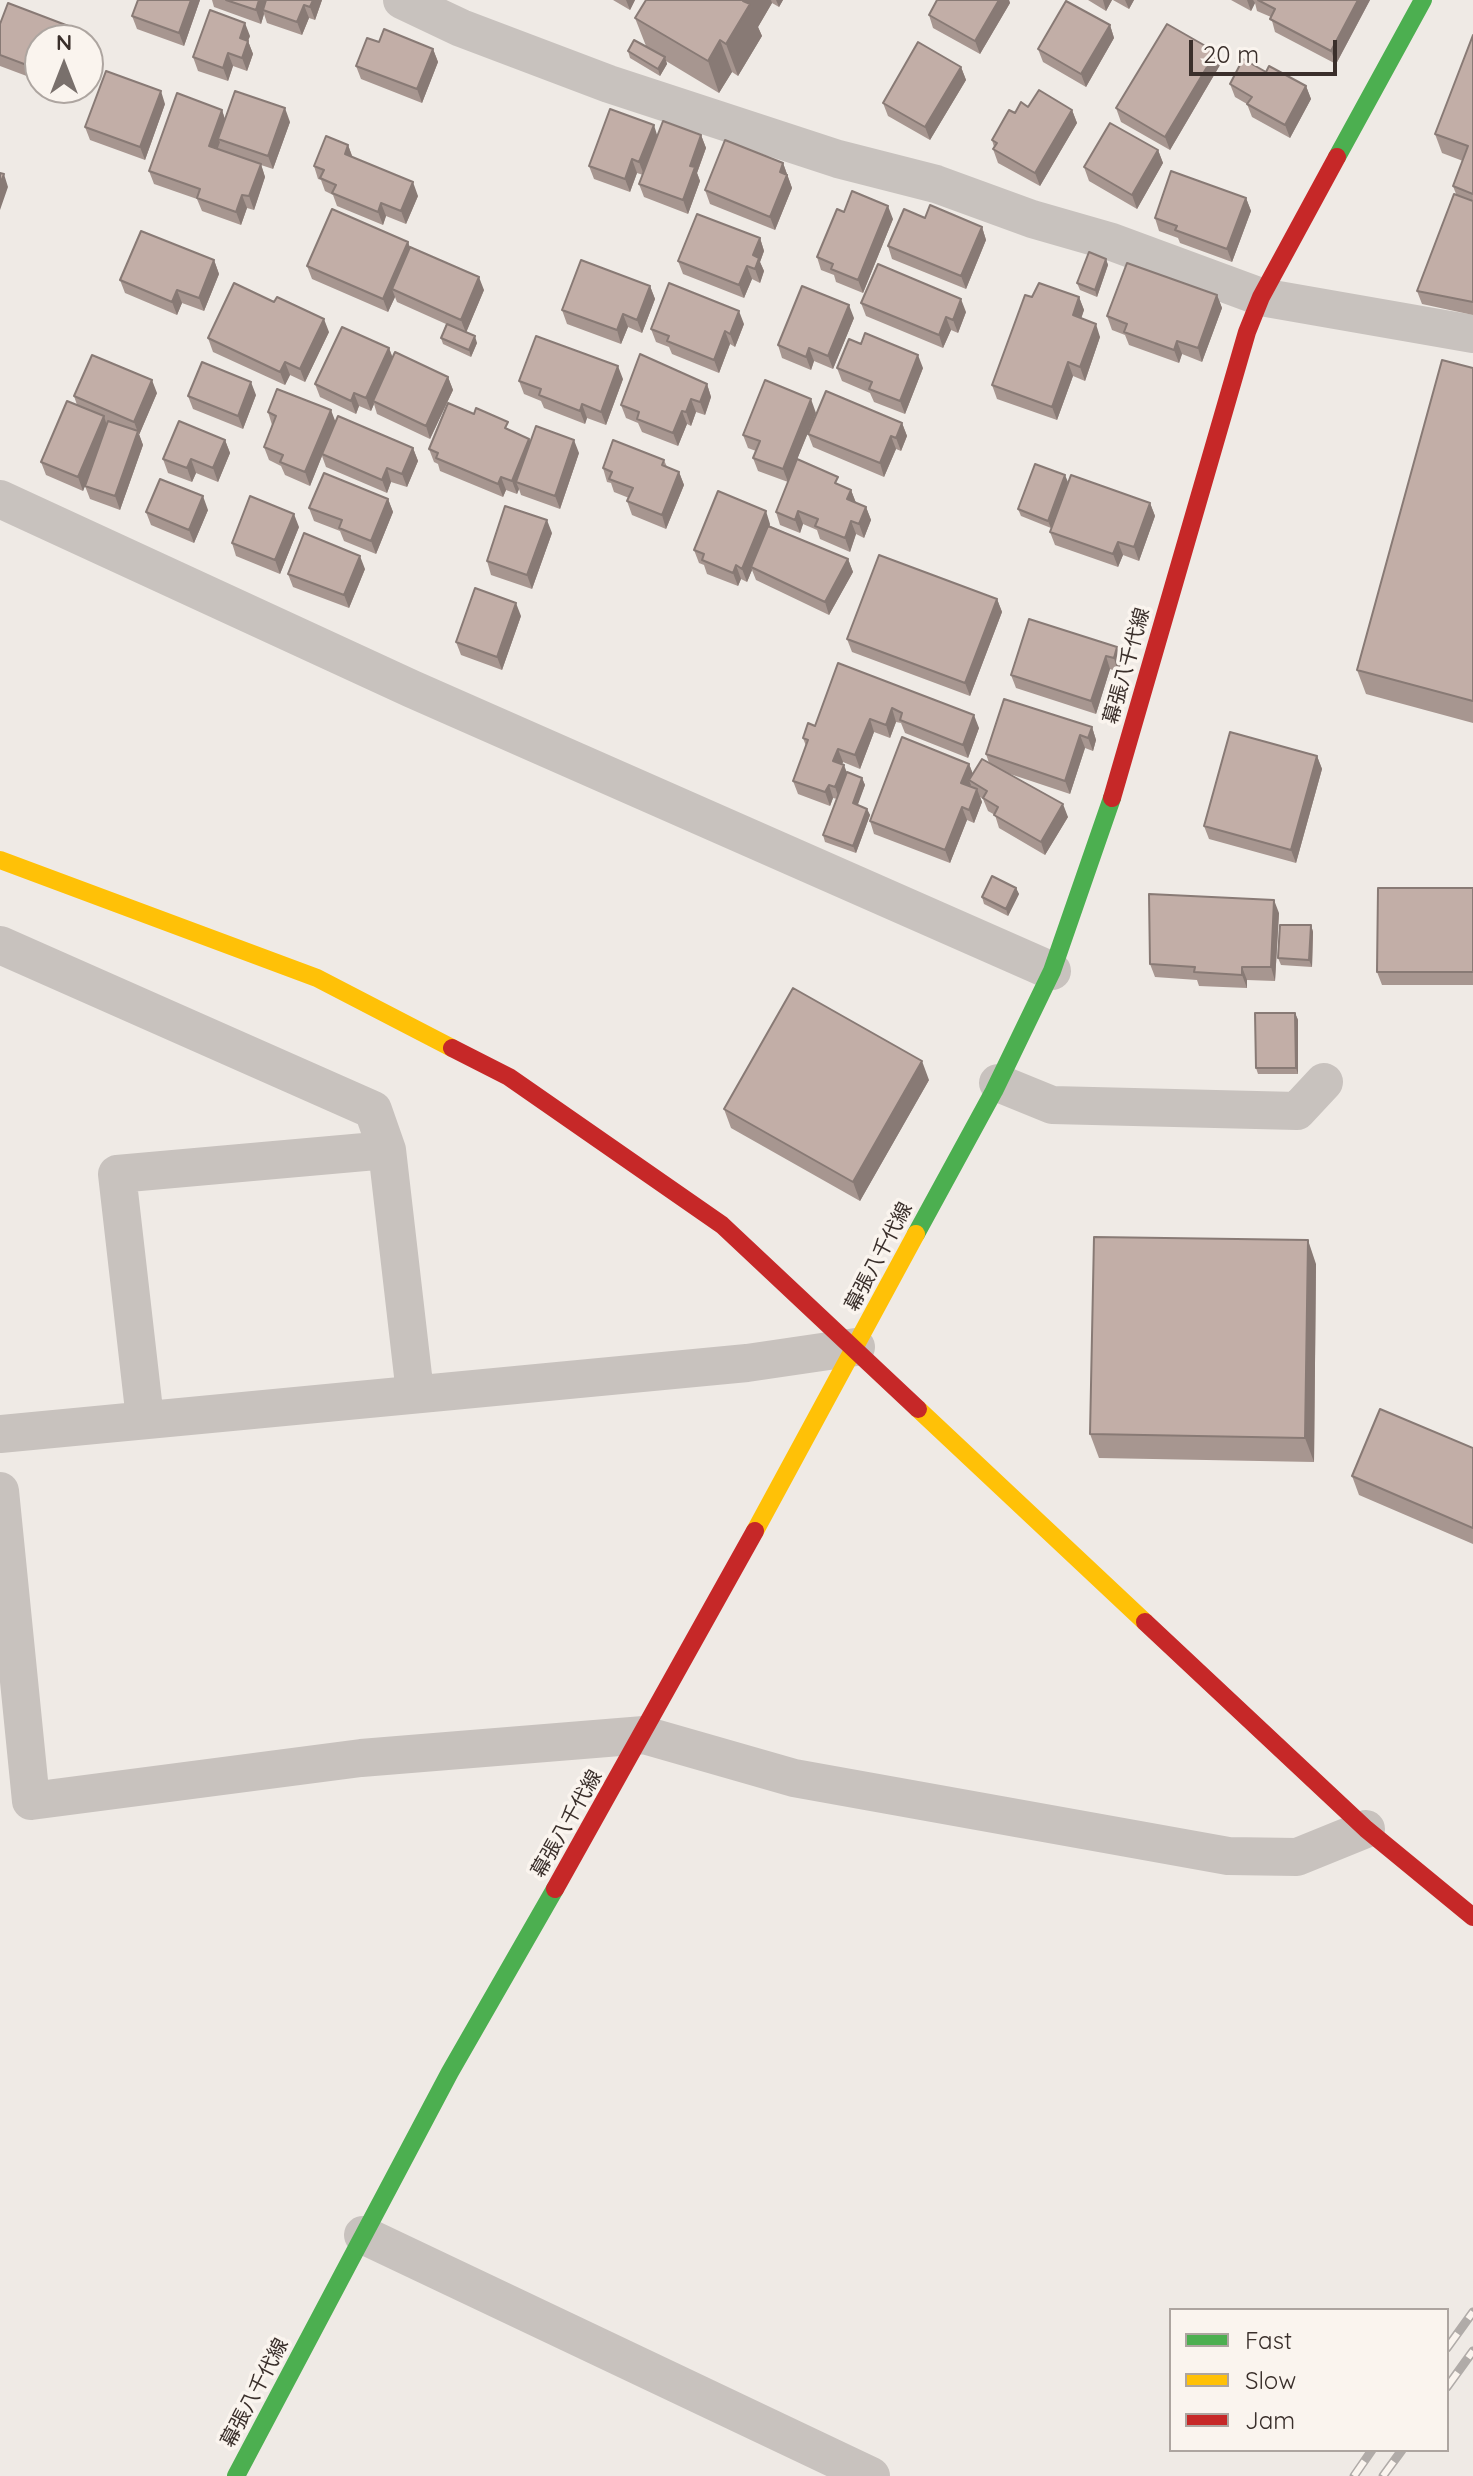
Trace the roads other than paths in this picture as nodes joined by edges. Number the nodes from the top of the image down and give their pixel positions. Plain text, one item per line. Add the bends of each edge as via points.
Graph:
1 (402, 0) edge
2 (1423, 0) edge
3 (469, 14) edge
4 (1261, 297) junction
5 (1473, 334) edge
6 (0, 499) edge
7 (0, 860) edge
8 (0, 945) edge
9 (1052, 971) junction
10 (1324, 1082) dead end
11 (998, 1083) junction
12 (387, 1150) junction
13 (856, 1347) junction
14 (415, 1393) junction
15 (145, 1419) junction
16 (0, 1434) edge
17 (0, 1491) edge
18 (644, 1735) junction
19 (1366, 1829) junction
20 (1473, 1917) edge
21 (363, 2235) junction
22 (856, 2473) edge
23 (236, 2476) edge

1 - 3 street
2 - 4 main road, 幕張八千代線
3 - 4 street via 609,84 838,159 936,184
4 - 5 street
4 - 9 main road, 幕張八千代線 via 1098,845
6 - 9 street via 412,689
7 - 13 main road via 317,978 509,1077 722,1225
8 - 12 street via 373,1110
9 - 11 main road, 幕張八千代線
10 - 11 street via 1297,1111 1052,1105
11 - 13 main road, 幕張八千代線
12 - 14 street
12 - 15 street via 117,1174
13 - 14 street via 747,1363
13 - 18 main road, 幕張八千代線
13 - 19 main road
14 - 15 street
15 - 16 street
17 - 18 street via 31,1801 361,1758
18 - 19 street via 794,1778 1228,1856 1297,1857
18 - 21 main road, 幕張八千代線 via 450,2072
19 - 20 main road
21 - 22 street
21 - 23 main road, 幕張八千代線

